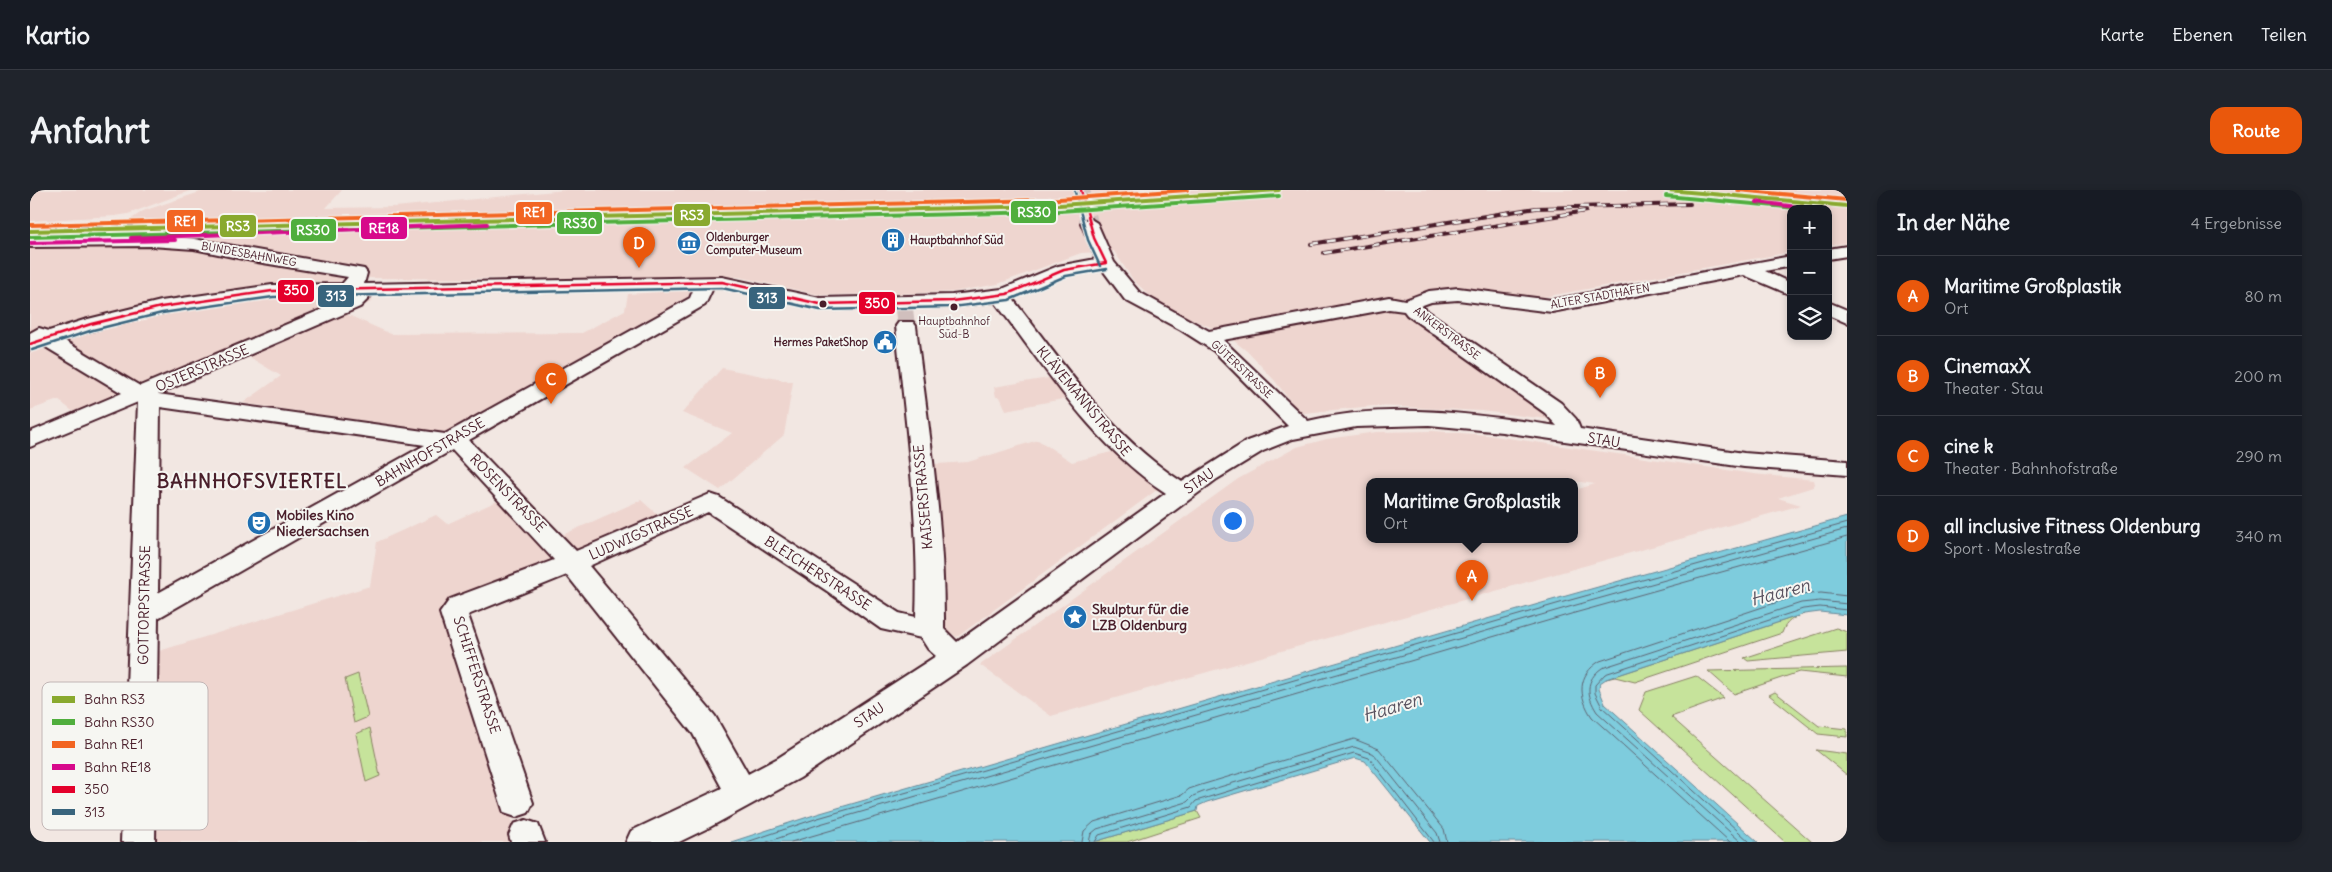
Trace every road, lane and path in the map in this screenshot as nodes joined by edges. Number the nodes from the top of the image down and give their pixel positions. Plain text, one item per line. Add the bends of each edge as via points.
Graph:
1 (1089, 223) tunnel mouth
2 (30, 242) edge
3 (1787, 262) edge
4 (1106, 263) junction
5 (1745, 269) junction
6 (706, 282) junction
7 (348, 288) junction
8 (368, 288) junction
9 (1787, 288) edge
10 (1000, 296) junction
11 (1411, 306) junction
12 (1832, 310) edge
13 (904, 313) junction
14 (1847, 317) edge
15 (35, 337) edge
16 (1207, 337) junction
17 (143, 397) junction
18 (1303, 429) junction
19 (1570, 435) junction
20 (30, 440) edge
21 (449, 441) junction
22 (1847, 468) edge
23 (1182, 493) junction
24 (710, 502) joint
25 (572, 563) junction
26 (144, 613) junction
27 (930, 630) junction
28 (957, 656) junction
29 (142, 682) edge
30 (742, 794) junction
31 (523, 827) edge
32 (643, 842) edge

1 - 4 street, GÜTERSTRASSE
2 - 7 street, BUNDESBAHNWEG via 194,244 358,274 357,280
3 - 5 street, ALTER STADTHAFEN
4 - 10 street via 1064,270
4 - 16 street, GÜTERSTRASSE via 1119,282 1139,301
5 - 9 street
5 - 11 street, ALTER STADTHAFEN via 1552,306 1458,294 1429,297 1413,302
6 - 8 street
6 - 13 street via 743,285 814,303
6 - 21 street, BAHNHOFSTRASSE via 698,301
7 - 8 street
7 - 15 street via 272,291 187,302
8 - 17 street, OSTERSTRASSE via 352,303
10 - 13 street via 952,301
10 - 23 street, KLÄVEMANNSTRASSE via 1061,376 1131,457
11 - 16 street, ANKERSTRASSE via 1389,303
11 - 19 street, ANKERSTRASSE via 1553,408 1568,424
12 - 14 street
13 - 27 street, KAISERSTRASSE via 924,499 932,601
15 - 17 street
16 - 18 street, GÜTERSTRASSE
17 - 20 street, OSTERSTRASSE
17 - 21 street, ROSENSTRASSE
17 - 26 street, GOTTORPSTRASSE
18 - 19 street, STAU via 1345,421 1416,418 1492,423
18 - 23 street, STAU via 1244,451
19 - 22 street, STAU via 1737,459
21 - 25 street, ROSENSTRASSE via 461,445
21 - 26 street, BAHNHOFSTRASSE
23 - 28 street, STAU
24 - 25 street, LUDWIGSTRASSE
24 - 27 street, BLEICHERSTRASSE via 892,622
25 - 30 street, ROSENSTRASSE via 704,725
25 - 31 street, SCHIFFERSTRASSE via 460,606 454,613
26 - 29 street, GOTTORPSTRASSE
27 - 28 street via 938,642
28 - 30 street, STAU via 789,768
30 - 32 street, STAU

